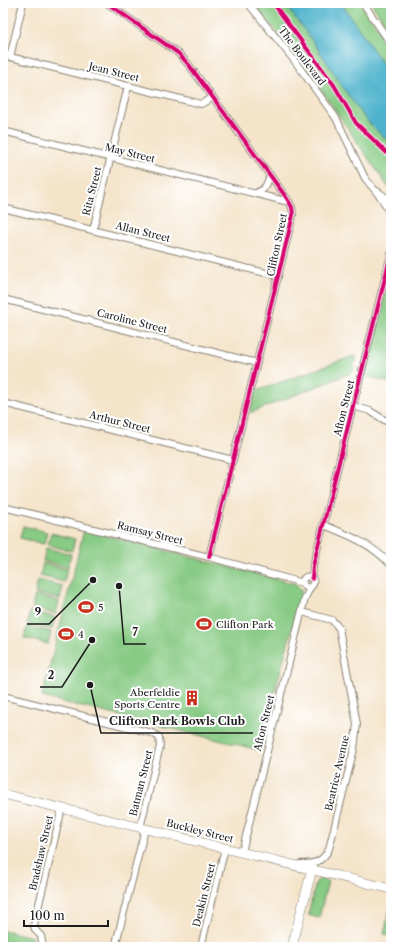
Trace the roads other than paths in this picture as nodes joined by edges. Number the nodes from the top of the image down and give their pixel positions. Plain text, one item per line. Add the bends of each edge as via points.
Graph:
1 (23, 3) edge
2 (107, 3) edge
3 (248, 3) edge
4 (363, 3) edge
5 (391, 44) edge
6 (3, 55) edge
7 (10, 56) junction
8 (128, 86) junction
9 (212, 98) junction
10 (3, 131) edge
11 (110, 159) junction
12 (270, 175) junction
13 (371, 186) junction
14 (253, 194) junction
15 (391, 201) edge
16 (289, 202) junction
17 (3, 208) edge
18 (391, 216) edge
19 (93, 230) junction
20 (391, 254) edge
21 (278, 276) junction
22 (3, 299) edge
23 (257, 363) junction
24 (3, 403) edge
25 (353, 406) junction
26 (391, 424) edge
27 (233, 460) junction
28 (3, 507) edge
29 (324, 525) junction
30 (208, 557) junction
31 (391, 565) edge
32 (307, 581) junction
33 (302, 612) junction
34 (3, 696) edge
35 (3, 794) edge
36 (62, 808) junction
37 (142, 828) junction
38 (225, 848) junction
39 (242, 852) junction
40 (290, 863) junction
41 (312, 869) junction
42 (391, 889) edge
43 (43, 947) edge
44 (115, 947) edge
45 (201, 947) edge
46 (292, 947) edge

1 - 7 street
2 - 9 street, Clifton Street via 178,54
3 - 13 street, The Boulevard via 336,118
4 - 5 street
6 - 7 street, Jean Street
7 - 8 street, Jean Street
8 - 9 street, Jean Street via 201,104
8 - 11 street, Rita Street
9 - 12 street, Clifton Street
10 - 11 street, May Street
11 - 14 street, May Street
11 - 19 street, Rita Street
12 - 14 street via 266,187
12 - 16 street, Clifton Street
13 - 15 street, The Boulevard
13 - 18 street, The Boulevard
14 - 16 street, May Street
16 - 21 street, Clifton Street via 293,215
17 - 19 street, Allan Street
19 - 21 street, Allan Street
20 - 25 street, Afton Street
21 - 23 street, Clifton Street
22 - 23 street, Caroline Street
23 - 27 street, Clifton Street
24 - 27 street, Arthur Street
25 - 26 street via 376,414
25 - 29 street, Afton Street
27 - 30 street, Clifton Street
28 - 30 street, Ramsay Street
29 - 31 street via 360,540
29 - 32 street, Afton Street
30 - 32 street, Ramsay Street
32 - 33 street, Afton Street
33 - 39 street, Afton Street
33 - 40 street, Beatrice Avenue via 332,620 339,628 357,717 354,749 329,849 324,858 316,862
34 - 37 street, Batman Street via 152,733 159,737 160,746
35 - 36 main road, Buckley Street
36 - 37 main road, Buckley Street
36 - 43 street, Bradshaw Street via 34,925
37 - 38 main road, Buckley Street
37 - 44 street
38 - 39 main road, Buckley Street
38 - 45 street, Deakin Street
39 - 40 main road, Buckley Street
40 - 41 main road, Buckley Street
41 - 42 main road, Buckley Street
41 - 46 main road

